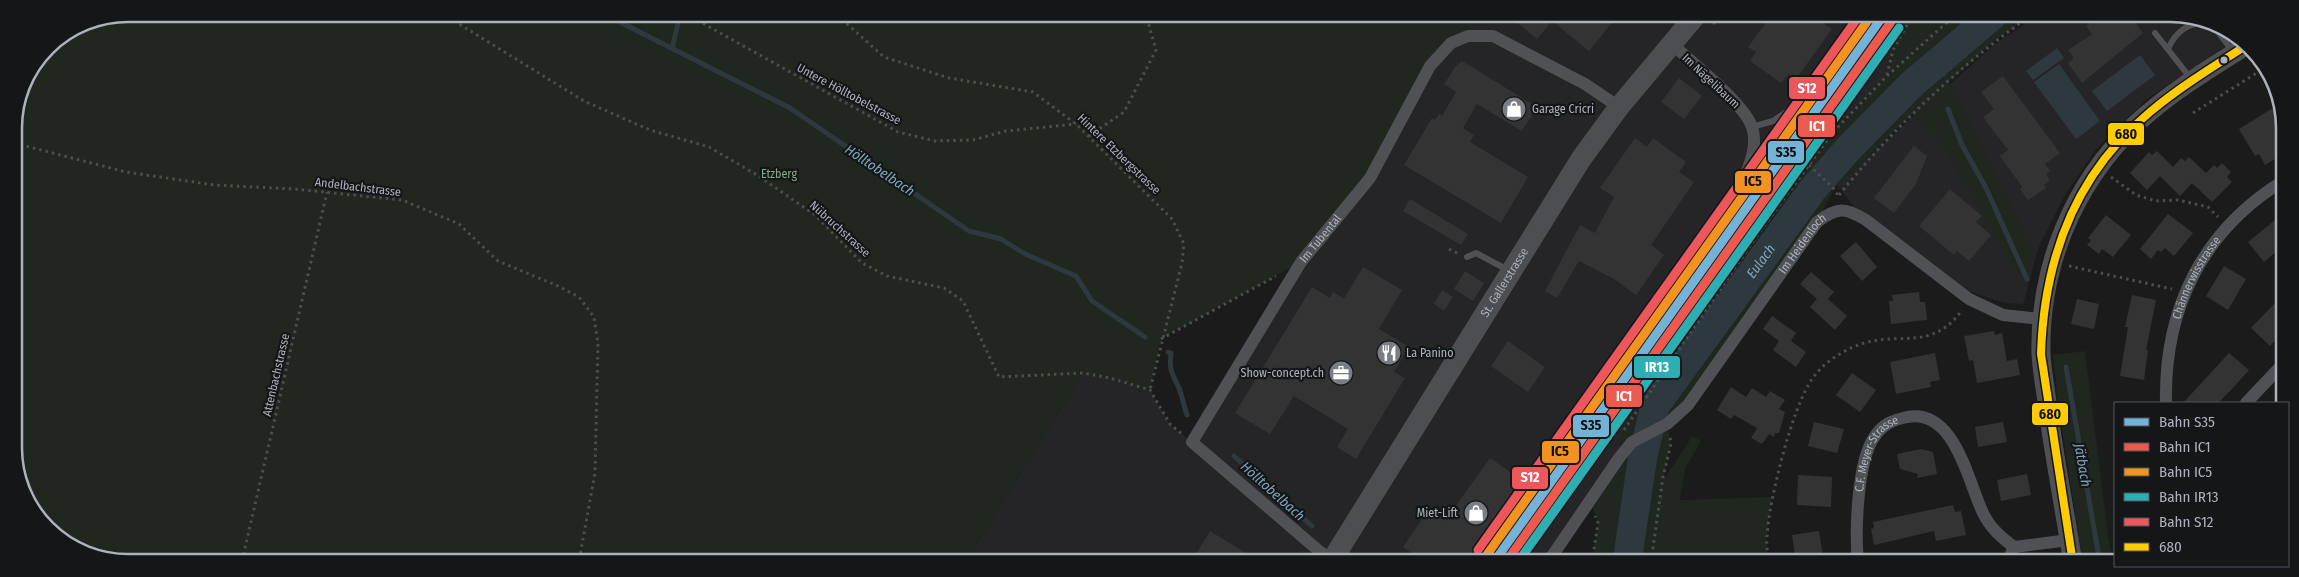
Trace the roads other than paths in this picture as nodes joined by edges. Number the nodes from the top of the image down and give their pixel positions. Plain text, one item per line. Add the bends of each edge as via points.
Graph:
1 (1690, 22) edge
2 (1855, 22) edge
3 (2191, 25) edge
4 (2155, 33) dead end
5 (1671, 43) junction
6 (2168, 49) junction
7 (2241, 49) edge
8 (2192, 80) junction
9 (1618, 107) junction
10 (1752, 127) junction
11 (2276, 186) edge
12 (1467, 257) dead end
13 (1512, 272) junction
14 (2041, 319) junction
15 (2276, 371) edge
16 (2166, 402) edge
17 (2247, 402) edge
18 (1571, 422) dead end
19 (2069, 540) junction
20 (2014, 547) junction
21 (1323, 554) edge
22 (1335, 554) edge
23 (1554, 554) edge
24 (1858, 554) edge
25 (2011, 554) edge
26 (2071, 554) edge

1 - 5 main road, St. Gallerstrasse
2 - 10 lane via 1795,106 1773,121
3 - 6 lane via 2176,35
4 - 6 lane
5 - 9 main road, St. Gallerstrasse
5 - 10 street, Im Nägelibaum via 1742,110
6 - 8 lane
7 - 8 main road
8 - 14 main road via 2136,124 2099,168 2058,242 2050,266
9 - 13 main road, St. Gallerstrasse via 1571,175
9 - 21 street, Im Tubental via 1585,84 1493,36 1468,36 1451,42 1430,66 1370,178 1300,262 1192,442
10 - 18 street, Im Nägelibaum via 1754,152 1744,180
11 - 16 street, Chännerwisstrasse via 2249,205 2228,226 2201,262 2185,292 2174,322 2168,354
12 - 13 lane via 1476,252
13 - 22 main road, St. Gallerstrasse
14 - 19 main road via 2041,356
14 - 23 street, Im Heidenloch via 2003,315 1969,299 1866,220 1841,210 1830,212 1818,222 1688,405 1667,424 1632,442
15 - 17 street
19 - 20 street
19 - 26 main road
20 - 24 street, C.F. Meyer-Strasse via 1997,534 1984,515 1955,445 1945,430 1928,419 1911,416 1893,420 1879,430 1868,445 1857,517
20 - 25 street

